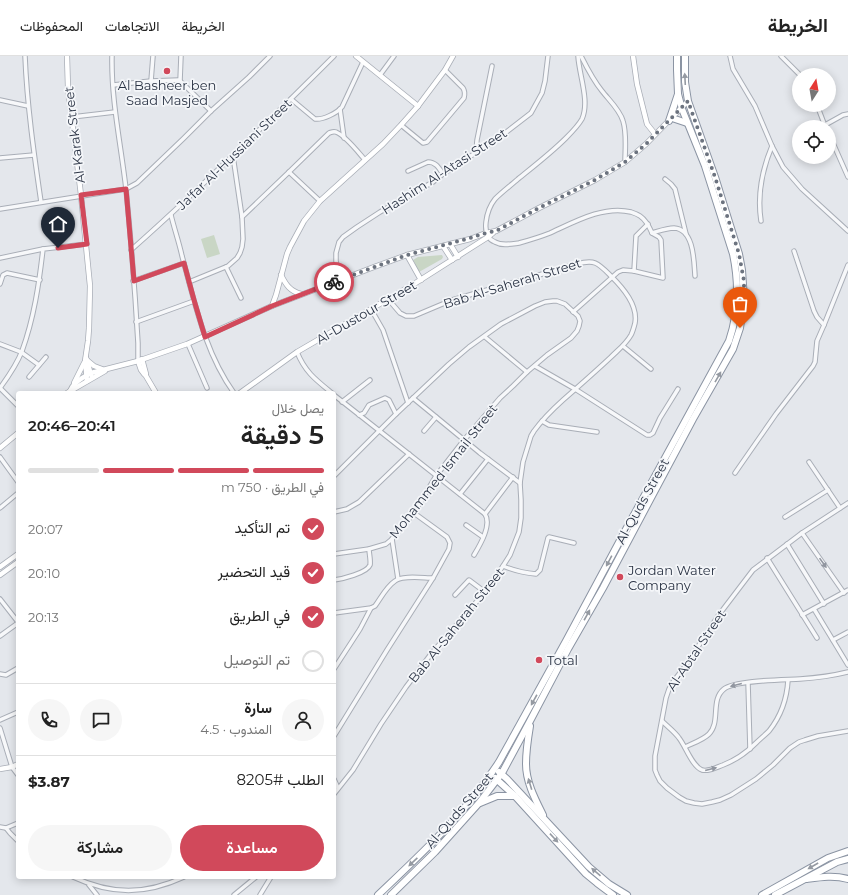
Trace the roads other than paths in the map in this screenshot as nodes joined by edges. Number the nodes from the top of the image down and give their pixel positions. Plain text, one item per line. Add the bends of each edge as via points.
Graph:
1 (25, 56) edge
2 (67, 56) edge
3 (112, 56) edge
4 (153, 56) edge
5 (181, 56) edge
6 (334, 56) edge
7 (356, 56) edge
8 (394, 56) edge
9 (453, 56) edge
10 (548, 56) edge
11 (580, 56) edge
12 (633, 56) edge
13 (677, 56) edge
14 (685, 56) edge
15 (730, 56) edge
16 (781, 56) edge
17 (267, 57) edge
18 (363, 62) junction
19 (492, 66) dead end
20 (793, 68) edge
21 (445, 70) junction
22 (380, 75) junction
23 (151, 81) junction
24 (180, 81) junction
25 (113, 85) junction
26 (678, 94) junction
27 (291, 99) junction
28 (0, 100) edge
29 (688, 101) junction
30 (28, 106) junction
31 (418, 106) junction
32 (340, 108) junction
33 (682, 108) junction
34 (211, 111) junction
35 (115, 112) junction
36 (848, 114) edge
37 (72, 117) junction
38 (670, 119) junction
39 (835, 120) edge
40 (687, 123) junction
41 (401, 125) junction
42 (655, 134) junction
43 (344, 138) junction
44 (772, 146) junction
45 (836, 150) edge
46 (476, 152) junction
47 (34, 155) junction
48 (233, 156) junction
49 (0, 158) edge
50 (365, 160) junction
51 (625, 162) junction
52 (408, 171) dead end
53 (290, 172) junction
54 (443, 174) junction
55 (848, 177) edge
56 (665, 180) dead end
57 (126, 189) junction
58 (81, 195) junction
59 (320, 201) junction
60 (41, 202) junction
61 (0, 209) edge
62 (170, 215) junction
63 (242, 216) junction
64 (761, 221) dead end
65 (648, 224) junction
66 (848, 231) edge
67 (652, 233) junction
68 (487, 235) junction
69 (687, 235) junction
70 (87, 244) junction
71 (450, 244) junction
72 (443, 246) junction
73 (43, 249) junction
74 (131, 250) junction
75 (794, 251) dead end
76 (407, 255) junction
77 (458, 257) junction
78 (0, 258) edge
79 (452, 260) junction
80 (184, 263) junction
81 (848, 265) edge
82 (226, 267) junction
83 (634, 271) junction
84 (281, 275) junction
85 (695, 276) dead end
86 (612, 277) junction
87 (340, 279) junction
88 (40, 280) junction
89 (421, 280) junction
90 (134, 281) junction
91 (189, 282) junction
92 (0, 284) edge
93 (301, 294) junction
94 (240, 298) dead end
95 (388, 299) junction
96 (194, 300) junction
97 (272, 306) junction
98 (371, 309) junction
99 (573, 312) junction
100 (136, 322) junction
101 (824, 325) junction
102 (205, 337) junction
103 (485, 337) junction
104 (0, 344) edge
105 (188, 344) junction
106 (623, 346) junction
107 (21, 352) junction
108 (297, 352) junction
109 (46, 357) dead end
110 (86, 360) junction
111 (140, 360) junction
112 (39, 365) junction
113 (535, 366) junction
114 (651, 369) dead end
115 (106, 370) junction
116 (527, 372) junction
117 (29, 377) dead end
118 (89, 377) junction
119 (370, 380) dead end
120 (0, 388) edge
121 (207, 388) dead end
122 (575, 389) junction
123 (678, 389) dead end
124 (70, 390) edge
125 (155, 391) edge
126 (233, 391) edge
127 (243, 391) edge
128 (330, 391) edge
129 (336, 397) edge
130 (413, 398) junction
131 (342, 402) junction
132 (16, 404) edge
133 (408, 404) junction
134 (396, 414) junction
135 (359, 415) junction
136 (436, 417) junction
137 (542, 421) junction
138 (379, 431) junction
139 (424, 431) dead end
140 (597, 432) dead end
141 (16, 435) edge
142 (464, 440) junction
143 (0, 448) edge
144 (409, 454) junction
145 (0, 457) edge
146 (488, 459) junction
147 (809, 462) dead end
148 (336, 472) edge
149 (735, 473) dead end
150 (436, 476) junction
151 (513, 477) junction
152 (16, 479) edge
153 (520, 483) junction
154 (828, 490) junction
155 (460, 494) junction
156 (16, 495) edge
157 (848, 503) edge
158 (0, 508) edge
159 (840, 508) junction
160 (336, 512) edge
161 (414, 513) junction
162 (485, 514) junction
163 (785, 517) dead end
164 (466, 525) dead end
165 (802, 533) junction
166 (483, 537) junction
167 (392, 540) junction
168 (574, 543) dead end
169 (787, 544) junction
170 (369, 549) junction
171 (336, 554) edge
172 (16, 555) edge
173 (474, 555) dead end
174 (767, 558) junction
175 (16, 564) edge
176 (503, 566) junction
177 (0, 567) edge
178 (0, 576) edge
179 (433, 578) junction
180 (398, 579) junction
181 (336, 580) edge
182 (848, 590) edge
183 (484, 592) junction
184 (844, 593) junction
185 (455, 595) dead end
186 (0, 599) edge
187 (824, 604) junction
188 (371, 608) junction
189 (814, 609) junction
190 (336, 613) edge
191 (802, 615) junction
192 (16, 620) edge
193 (16, 624) edge
194 (848, 632) edge
195 (0, 636) edge
196 (817, 638) dead end
197 (833, 640) junction
198 (848, 665) edge
199 (336, 666) edge
200 (16, 669) edge
201 (848, 672) edge
202 (0, 674) edge
203 (788, 680) junction
204 (748, 683) junction
205 (16, 713) edge
206 (0, 720) edge
207 (530, 721) junction
208 (662, 722) junction
209 (0, 728) edge
210 (848, 731) edge
211 (336, 733) edge
212 (685, 747) junction
213 (750, 748) junction
214 (16, 765) edge
215 (12, 767) junction
216 (0, 769) edge
217 (16, 772) edge
218 (492, 772) junction
219 (502, 773) junction
220 (497, 780) junction
221 (336, 784) edge
222 (338, 788) junction
223 (336, 791) edge
224 (515, 796) junction
225 (479, 803) junction
226 (545, 820) junction
227 (16, 824) edge
228 (0, 827) edge
229 (6, 828) junction
230 (16, 839) edge
231 (848, 851) edge
232 (848, 859) edge
233 (78, 879) edge
234 (180, 879) edge
235 (254, 879) edge
236 (269, 879) edge
237 (848, 879) edge
238 (801, 880) junction
239 (89, 884) junction
240 (97, 895) edge
241 (234, 895) edge
242 (260, 895) edge
243 (378, 895) edge
244 (391, 895) edge
245 (613, 895) edge
246 (627, 895) edge
247 (762, 895) edge
248 (775, 895) edge

1 - 30 street
2 - 37 street, Al-Karak Street
3 - 25 street
4 - 23 street
5 - 24 street
6 - 27 street, Ja'far Al-Hussiani Street
7 - 18 street
8 - 22 street
9 - 21 street
10 - 46 street, Hashim Al-Atasi Street via 542,93 531,113
11 - 51 street via 623,121
11 - 68 street via 584,113 580,122 558,146 494,201 486,220
12 - 42 street via 647,124
13 - 26 highway, Al-Quds Street
29 -> 14 highway, Al-Quds Street
15 - 44 street via 733,69 755,106
16 - 20 street
17 - 34 street
18 - 22 street
18 - 32 street
19 - 46 street
21 - 31 street
21 - 41 street via 465,90 464,98 428,142 422,143
22 - 31 street
23 - 24 street
23 - 25 street
24 - 34 street
25 - 35 street
26 - 33 highway, Al-Quds Street
26 - 38 highway
27 - 32 street via 318,119
27 - 48 street, Ja'far Al-Hussiani Street
28 - 30 street
29 - 33 street, Al-Dustour Street
207 -> 29 highway, Al-Quds Street via 733,349 740,328 744,281 739,254
30 - 47 street
31 - 41 street
32 - 43 street
33 - 38 street, Al-Dustour Street
33 - 40 highway, Al-Quds Street
34 - 57 street via 137,183
35 - 37 street
35 - 57 street
36 - 39 street
37 - 58 street, Al-Karak Street
38 - 40 highway
38 - 42 street, Al-Dustour Street
40 -> 218 highway, Al-Quds Street via 705,166 733,254 737,300 731,335 566,641
41 - 50 street
42 - 51 street, Al-Dustour Street
43 - 50 street
43 - 53 street via 336,132 329,133
44 - 64 street via 761,179
44 - 66 street via 795,183
45 - 55 street
46 - 54 street, Hashim Al-Atasi Street
47 - 49 street
47 - 60 street
48 - 62 street, Ja'far Al-Hussiani Street
48 - 63 street
50 - 59 street
51 - 68 street, Al-Dustour Street
52 - 54 street via 431,162
53 - 59 street
53 - 63 street
54 - 87 street, Hashim Al-Atasi Street via 357,227 339,242 336,261
56 - 69 street via 675,189
57 - 58 street
57 - 74 street
58 - 60 street
58 - 70 street, Al-Karak Street
59 - 84 street via 304,221 290,247
60 - 61 street
62 - 74 street, Ja'far Al-Hussiani Street
62 - 80 street
63 - 82 street via 242,247 234,262
65 - 67 street
65 - 68 street via 639,215 617,210 586,217 541,237 510,244 497,243
65 - 83 street via 636,236
67 - 69 street via 676,228
67 - 83 street via 661,240 663,278
68 - 71 street
68 - 77 street, Al-Dustour Street
69 - 85 street via 692,248
70 - 73 street
70 - 110 street, Al-Karak Street via 90,308
71 - 72 street
71 - 77 street
72 - 76 street
72 - 79 street
73 - 78 street
73 - 88 street
74 - 90 street
75 - 101 street via 812,306
76 - 87 street
76 - 89 street
77 - 79 street, Al-Dustour Street
79 - 89 street, Al-Dustour Street
80 - 90 street
80 - 91 street
81 - 101 street
82 - 91 street
82 - 94 street
83 - 86 street via 622,270
84 - 93 street via 287,286
84 - 97 street
86 - 95 street, Bab Al-Saherah Street via 594,262 586,261 465,296 414,316 400,314
86 - 99 street
86 - 106 street, Bab Al-Saherah Street via 627,296 635,314 634,329
87 - 93 street
88 - 92 street via 7,273 3,275
88 - 107 street
89 - 95 street, Al-Dustour Street
90 - 100 street
91 - 96 street
93 - 97 street
95 - 98 street, Al-Dustour Street
96 - 100 street
96 - 102 street
97 - 102 street
98 - 108 street, Al-Dustour Street
98 - 133 street via 383,330
99 - 103 street via 561,302 545,302 508,320
99 - 113 street, Mohammed Ismail Street via 580,321 576,332
100 - 111 street
101 - 149 street via 817,341 813,366
102 - 105 street
102 - 126 street via 218,367
103 - 116 street
103 - 130 street via 469,347
104 - 107 street
105 - 111 street
105 - 121 street
106 - 114 street
106 - 122 street, Bab Al-Saherah Street
107 - 112 street
107 - 120 street
108 - 127 street, Al-Dustour Street
108 - 128 street via 312,377
109 - 112 street
110 - 115 street
110 - 118 street, Al-Karak Street
110 - 124 street
111 - 115 street
111 - 125 street via 142,370
112 - 117 street
113 - 116 street, Mohammed Ismail Street
113 - 122 street
115 - 118 street
116 - 142 street, Mohammed Ismail Street via 500,398
118 - 124 street
119 - 131 street
120 - 132 street
122 - 123 street via 650,435
122 - 137 street, Bab Al-Saherah Street
129 - 131 street
130 - 133 street
130 - 136 street
131 - 135 street
133 - 134 street
134 - 135 street via 389,400 385,398 369,405 364,413
134 - 138 street
135 - 138 street
136 - 139 street
136 - 142 street
137 - 140 street via 551,425
137 - 153 street, Bab Al-Saherah Street via 531,436
138 - 144 street
138 - 148 street
141 - 143 street
142 - 146 street
142 - 150 street, Mohammed Ismail Street
144 - 150 street
144 - 160 street via 359,502
145 - 152 street
146 - 151 street
146 - 155 street
147 - 154 street
150 - 155 street
150 - 161 street, Mohammed Ismail Street
151 - 153 street
151 - 162 street
153 - 176 street, Bab Al-Saherah Street via 522,508 519,532
154 - 159 street
154 - 163 street
155 - 162 street
156 - 158 street
157 - 159 street, Al-Abtal Street
159 - 165 street, Al-Abtal Street
161 - 167 street, Mohammed Ismail Street
161 - 179 street via 450,540 450,549
162 - 166 street via 488,525
164 - 166 street
165 - 169 street, Al-Abtal Street
165 -> 184 street
166 - 173 street
167 - 170 street, Mohammed Ismail Street
167 - 180 street
168 - 176 street via 549,537 540,570 536,574 523,573
169 - 174 street, Al-Abtal Street
169 - 187 street
170 - 171 street, Mohammed Ismail Street
170 - 181 street via 368,568 352,576
172 - 177 street
174 - 191 street
174 - 208 street, Al-Abtal Street via 749,574 673,682 666,698
175 - 178 street
176 - 183 street, Bab Al-Saherah Street
179 - 180 street
179 - 211 street
180 - 188 street via 390,584
182 - 184 street
183 - 185 street via 469,580
183 - 222 street, Bab Al-Saherah Street via 415,675 353,770
184 - 187 street
186 - 192 street
187 - 189 street
188 - 190 street
188 - 199 street
189 - 191 street
189 - 197 street
191 - 196 street
193 - 195 street
194 - 197 street
197 - 198 street
200 - 202 street via 6,675
201 - 203 street
203 - 204 street
203 - 213 street via 780,713 769,731
204 -> 212 street via 728,687 721,692 712,731 705,738
204 - 213 street
205 - 206 street
207 - 219 highway, Al-Quds Street
226 -> 207 highway via 533,794 526,766
208 - 210 street, Al-Abtal Street via 656,756 657,775 660,781 679,797 702,804 720,800 736,792 756,779 794,745 805,740
208 - 212 street via 674,731
209 - 215 street
212 -> 213 street via 698,768 706,770 731,762
214 - 215 street
215 - 216 street
215 - 217 street
218 - 219 highway
218 - 220 highway
218 -> 243 highway, Al-Quds Street via 474,798 427,849
219 - 220 highway, Al-Quds Street
219 - 226 highway
220 - 224 highway
220 - 225 highway, Al-Quds Street
221 - 222 street
222 - 223 street, Bab Al-Saherah Street
224 - 225 highway via 497,796
224 -> 245 highway via 586,874
225 - 244 highway, Al-Quds Street via 435,852
246 -> 226 highway via 609,884 590,867
227 - 229 street
228 - 229 street
229 - 230 street
231 -> 247 highway via 828,858
232 - 238 highway
233 - 239 street
234 - 239 street via 155,888 123,892
235 - 241 street
236 - 242 street
237 - 238 highway via 824,877
238 - 248 highway
239 - 240 street

